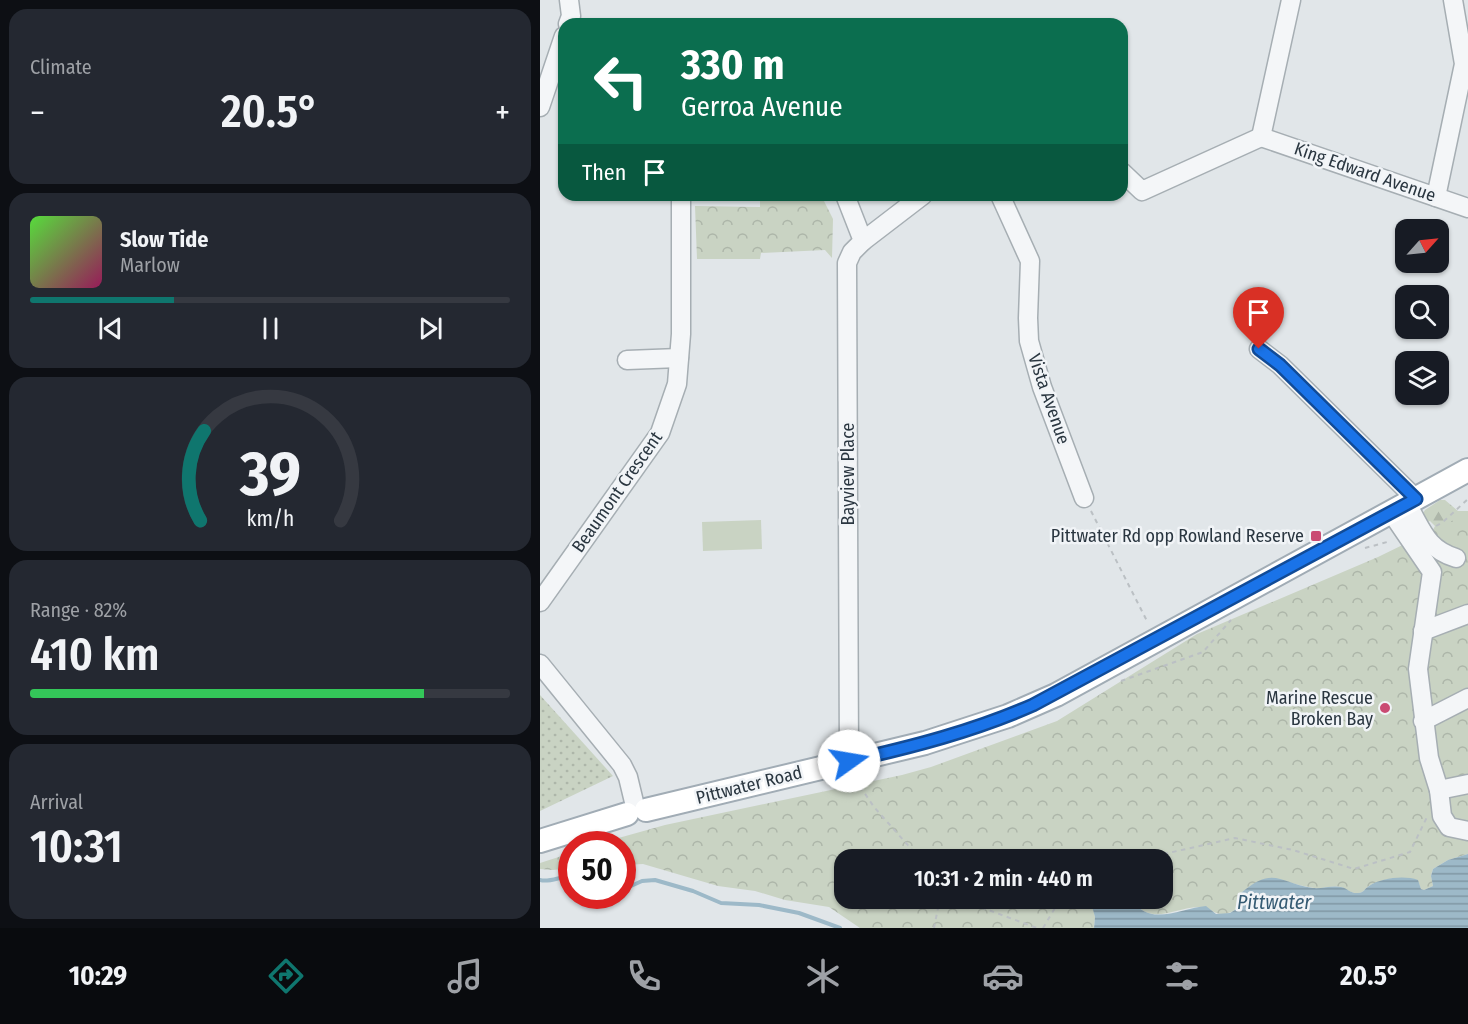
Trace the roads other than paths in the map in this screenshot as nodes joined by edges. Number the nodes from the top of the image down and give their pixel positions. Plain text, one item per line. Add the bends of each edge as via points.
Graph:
1 (569, 0) edge
2 (1291, 0) edge
3 (1453, 0) edge
4 (570, 18) edge
5 (558, 54) edge
6 (540, 107) edge
7 (1261, 137) junction
8 (1128, 178) edge
9 (1436, 196) junction
10 (681, 201) edge
11 (847, 201) edge
12 (915, 201) edge
13 (1003, 201) edge
14 (1468, 208) edge
15 (863, 240) junction
16 (1259, 349) dead end
17 (679, 358) junction
18 (627, 360) dead end
19 (1468, 470) edge
20 (1084, 498) road end
21 (1404, 505) junction
22 (1462, 556) edge
23 (1432, 572) junction
24 (540, 602) edge
25 (1468, 614) edge
26 (1423, 631) junction
27 (540, 664) edge
28 (1468, 698) edge
29 (1424, 721) junction
30 (851, 770) junction
31 (1468, 784) edge
32 (1439, 790) junction
33 (636, 809) junction
34 (1468, 831) edge
35 (540, 841) edge

1 - 4 street
2 - 7 street
3 - 9 street via 1464,64
5 - 6 street
7 - 8 street via 1142,191
7 - 9 street, King Edward Avenue
9 - 14 street, King Edward Avenue
10 - 17 street, Beaumont Crescent
11 - 15 street
12 - 15 street
13 - 20 street, Vista Avenue via 1030,261 1029,341
15 - 30 street, Bayview Place via 847,263
16 - 21 street via 1280,365
17 - 18 street
17 - 24 street, Beaumont Crescent via 677,384 660,433
19 - 21 main road, Pittwater Road
21 - 22 street via 1432,547 1441,554
21 - 23 street
21 - 30 main road, Pittwater Road via 1056,695 1008,716
22 - 23 street
23 - 26 street
25 - 26 street
26 - 29 street via 1418,669
27 - 33 street via 622,765
28 - 29 street
29 - 32 street
30 - 33 main road, Pittwater Road
31 - 32 street
32 - 34 street via 1442,816 1449,827
33 - 35 main road, Pittwater Road

